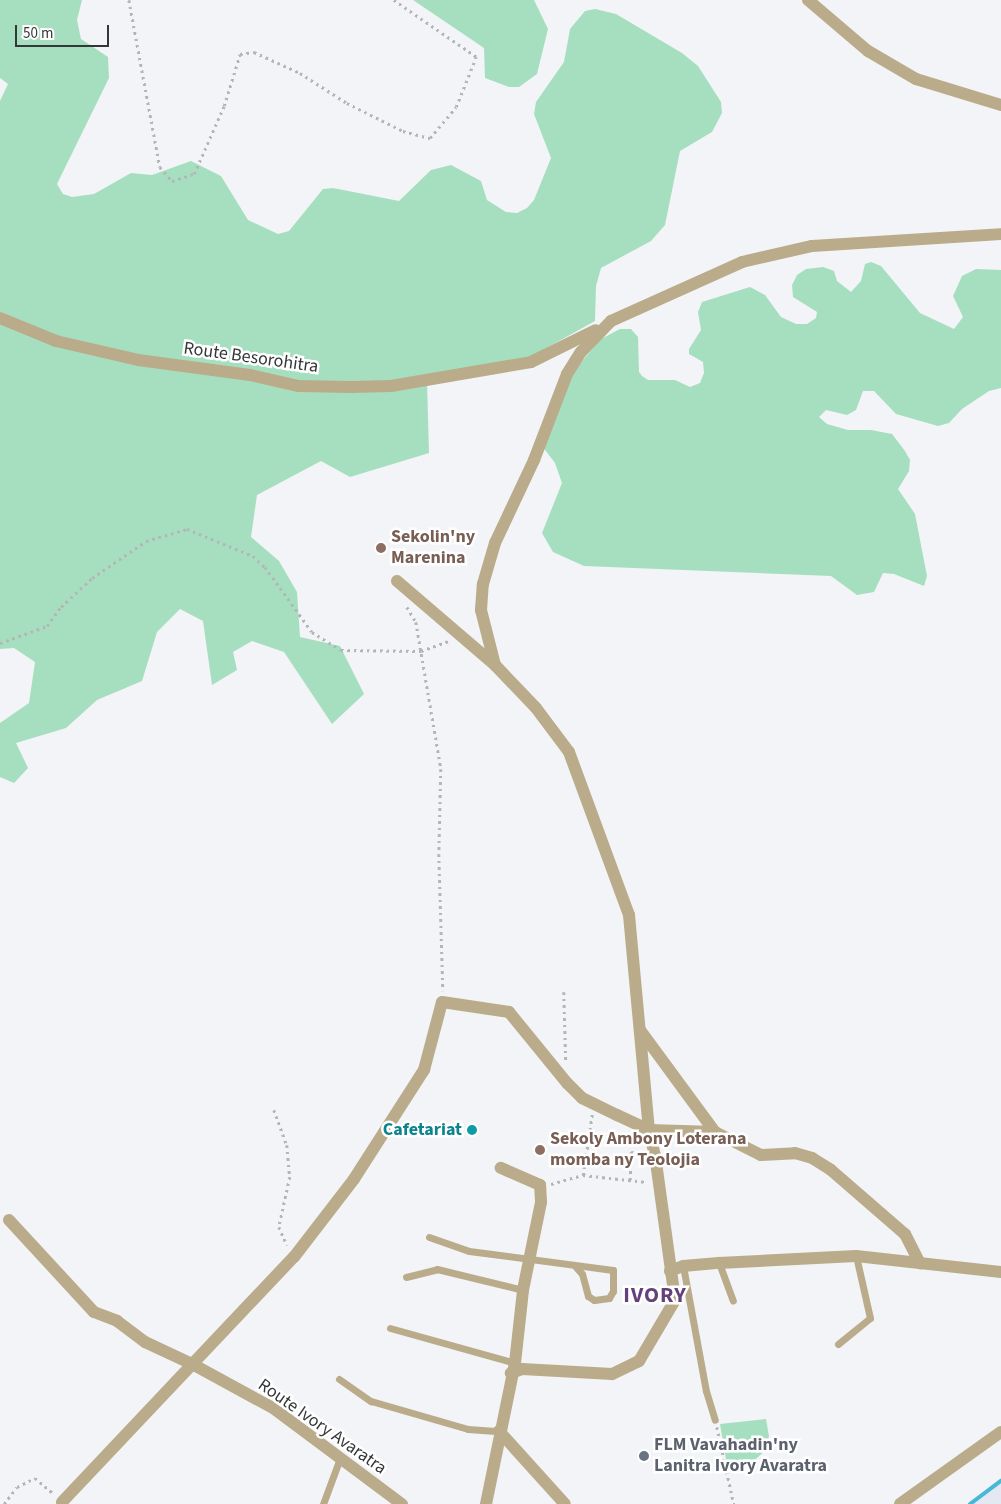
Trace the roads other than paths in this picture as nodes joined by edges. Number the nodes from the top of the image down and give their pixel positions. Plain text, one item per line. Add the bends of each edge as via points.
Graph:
1 (808, 0) edge
2 (1001, 105) edge
3 (1001, 234) edge
4 (0, 318) edge
5 (611, 321) junction
6 (397, 581) dead end
7 (495, 665) junction
8 (639, 1030) junction
9 (649, 1130) junction
10 (715, 1132) junction
11 (501, 1168) dead end
12 (9, 1220) dead end
13 (429, 1238) dead end
14 (856, 1256) junction
15 (530, 1261) junction
16 (719, 1263) junction
17 (920, 1263) junction
18 (574, 1266) junction
19 (683, 1266) junction
20 (670, 1270) junction
21 (1001, 1272) edge
22 (406, 1277) dead end
23 (524, 1290) junction
24 (733, 1301) dead end
25 (390, 1328) dead end
26 (838, 1344) dead end
27 (194, 1365) junction
28 (513, 1368) junction
29 (339, 1379) dead end
30 (715, 1420) road end
31 (499, 1431) junction
32 (1001, 1432) edge
33 (340, 1458) junction
34 (62, 1502) road end
35 (323, 1504) edge
36 (402, 1504) edge
37 (486, 1504) edge
38 (565, 1504) edge
39 (900, 1504) edge

1 - 2 street via 868,51 916,79
3 - 5 street, Route Besorohitra via 812,246 742,262
4 - 5 street, Route Besorohitra via 56,341 122,357 250,374 298,386 352,387 390,386 531,362
5 - 7 street via 581,352 567,374 534,460 495,543 483,584 481,610
6 - 7 street
7 - 8 street via 536,708 569,752 629,915
8 - 9 street
8 - 10 street
9 - 10 street
9 - 20 street
9 - 27 street via 582,1098 509,1012 442,1002 424,1070 354,1179 294,1257
10 - 17 street via 761,1155 795,1153 818,1162 905,1234
11 - 15 street via 540,1185
12 - 27 street, Route Ivory Avaratra via 94,1312 117,1321 145,1342
13 - 15 lane via 470,1251
14 - 16 street
14 - 17 street
14 - 26 lane via 870,1318
15 - 18 lane
15 - 23 street
16 - 19 street
16 - 24 lane
17 - 21 street
18 - 18 lane via 613,1270 613,1291 609,1298 594,1300 588,1296 582,1274
19 - 20 street
19 - 30 lane via 706,1391
20 - 28 street via 675,1300 639,1361 612,1374
22 - 23 lane via 437,1269
23 - 28 street
25 - 28 lane
27 - 33 street, Route Ivory Avaratra via 272,1408
27 - 34 street
28 - 31 street
29 - 31 lane via 370,1401 468,1429
31 - 37 street
31 - 38 street
32 - 39 street
33 - 35 lane
33 - 36 street, Route Ivory Avaratra

